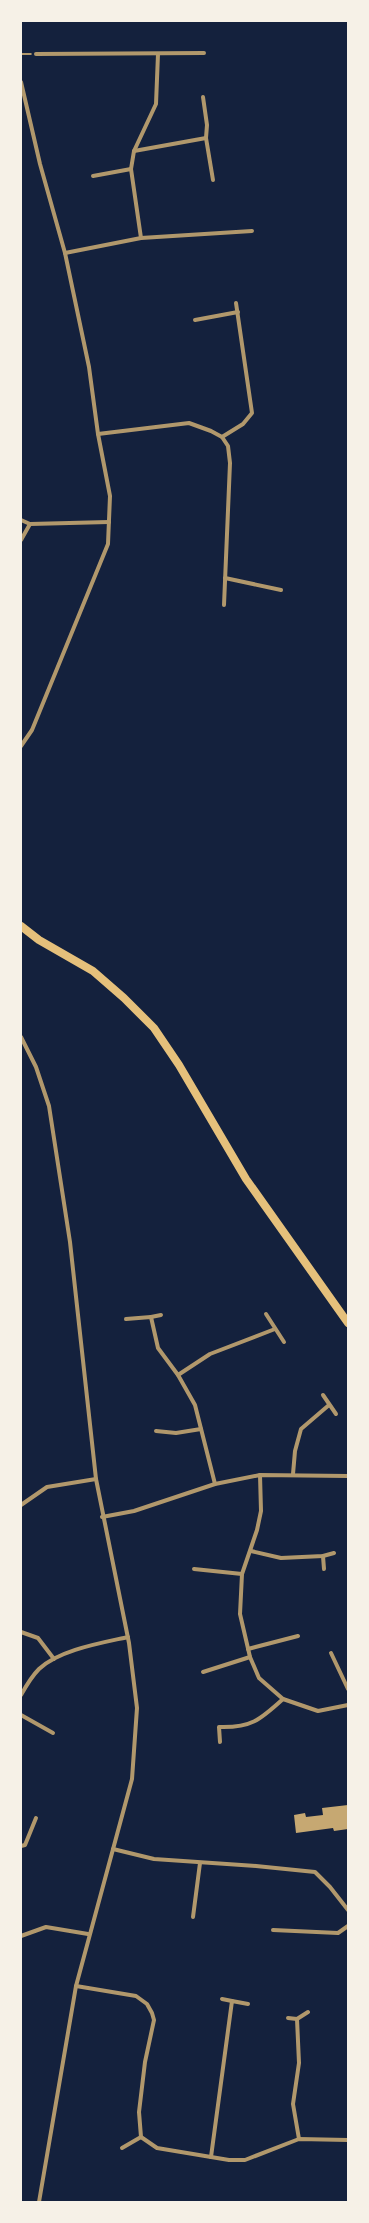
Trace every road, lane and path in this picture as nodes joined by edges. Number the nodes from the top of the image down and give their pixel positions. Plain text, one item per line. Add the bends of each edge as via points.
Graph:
1 (204, 53) dead end
2 (36, 54) dead end
3 (158, 54) junction
4 (21, 82) edge
5 (203, 97) dead end
6 (206, 138) junction
7 (134, 151) junction
8 (132, 169) junction
9 (93, 176) dead end
10 (214, 180) dead end
11 (252, 231) dead end
12 (141, 238) junction
13 (65, 252) junction
14 (236, 303) dead end
15 (238, 312) junction
16 (196, 320) dead end
17 (98, 434) junction
18 (222, 437) junction
19 (21, 520) edge
20 (109, 522) junction
21 (30, 524) junction
22 (21, 540) edge
23 (225, 578) junction
24 (281, 590) dead end
25 (224, 605) dead end
26 (21, 746) edge
27 (21, 926) edge
28 (21, 1037) edge
29 (266, 1314) dead end
30 (161, 1315) dead end
31 (151, 1317) junction
32 (126, 1319) dead end
33 (348, 1323) edge
34 (275, 1329) junction
35 (284, 1342) dead end
36 (178, 1375) junction
37 (323, 1395) dead end
38 (329, 1405) junction
39 (336, 1414) dead end
40 (201, 1430) junction
41 (156, 1432) dead end
42 (293, 1474) junction
43 (260, 1475) junction
44 (348, 1476) edge
45 (96, 1479) junction
46 (215, 1484) junction
47 (21, 1505) edge
48 (102, 1516) junction
49 (251, 1551) junction
50 (334, 1554) dead end
51 (323, 1556) junction
52 (194, 1569) dead end
53 (324, 1569) dead end
54 (242, 1574) junction
55 (21, 1632) edge
56 (298, 1636) dead end
57 (128, 1637) junction
58 (248, 1649) junction
59 (331, 1653) dead end
60 (250, 1657) junction
61 (54, 1659) junction
62 (203, 1672) dead end
63 (348, 1689) edge
64 (21, 1695) edge
65 (284, 1699) junction
66 (348, 1705) edge
67 (21, 1715) edge
68 (53, 1733) dead end
69 (220, 1742) dead end
70 (36, 1818) dead end
71 (21, 1846) edge
72 (113, 1849) junction
73 (200, 1863) junction
74 (348, 1910) edge
75 (193, 1917) dead end
76 (348, 1926) edge
77 (273, 1930) dead end
78 (88, 1934) junction
79 (21, 1936) edge
80 (76, 1986) junction
81 (222, 1999) dead end
82 (232, 2001) junction
83 (248, 2004) dead end
84 (308, 2012) dead end
85 (288, 2018) dead end
86 (297, 2019) junction
87 (141, 2138) junction
88 (299, 2139) junction
89 (348, 2140) edge
90 (122, 2148) dead end
91 (211, 2157) junction
92 (39, 2202) edge

1 - 3 street
2 - 3 street
3 - 7 street via 156,104
4 - 13 street via 40,164
5 - 6 street
6 - 7 street
6 - 10 street
7 - 8 street
8 - 9 street
8 - 12 street
11 - 12 street
12 - 13 street
13 - 17 street via 89,367
14 - 15 street
15 - 16 street
15 - 18 street via 252,413 243,424
17 - 18 street via 189,423
17 - 20 street via 110,496
18 - 23 street via 228,446 230,463
19 - 21 street
20 - 21 street
20 - 26 street via 108,544 32,730
21 - 22 street
23 - 24 street
23 - 25 street
27 - 33 main road via 39,940 93,971 154,1028 179,1065 246,1179
28 - 45 street via 36,1067 48,1106 70,1242
29 - 34 street
30 - 31 street
31 - 32 street
31 - 36 street via 158,1348
34 - 35 street
34 - 36 street via 210,1354
36 - 40 street via 195,1405
37 - 38 street
38 - 39 street
38 - 42 street via 301,1429 294,1451
40 - 41 street via 176,1434
40 - 46 street
42 - 43 street
42 - 44 street
43 - 46 street
43 - 49 street via 261,1511
45 - 47 street via 47,1487
45 - 48 street
46 - 48 street via 134,1511
48 - 57 street
49 - 51 street via 281,1558
49 - 54 street
50 - 51 street
51 - 53 street
52 - 54 street
54 - 58 street via 240,1614
55 - 61 street via 38,1638
56 - 58 street
57 - 61 street
57 - 72 street via 137,1708 137,1737 132,1779
58 - 60 street
59 - 63 street
60 - 62 street
60 - 65 street via 259,1678
61 - 64 street via 39,1669
65 - 66 street via 318,1711
65 - 69 street via 262,1719 237,1728 219,1727
67 - 68 street
70 - 71 street via 30,1837 25,1845
72 - 73 street via 154,1859
72 - 78 street
73 - 74 street via 315,1872
73 - 75 street
76 - 77 street via 338,1933
78 - 79 street via 46,1927
78 - 80 street
80 - 87 street via 136,1996 147,2004 152,2013 154,2020 145,2062 139,2112
80 - 92 street
81 - 82 street
82 - 83 street
82 - 91 street
84 - 86 street
85 - 86 street
86 - 88 street via 299,2064 293,2104
87 - 90 street
87 - 91 street via 157,2148
88 - 89 street
88 - 91 street via 245,2160

